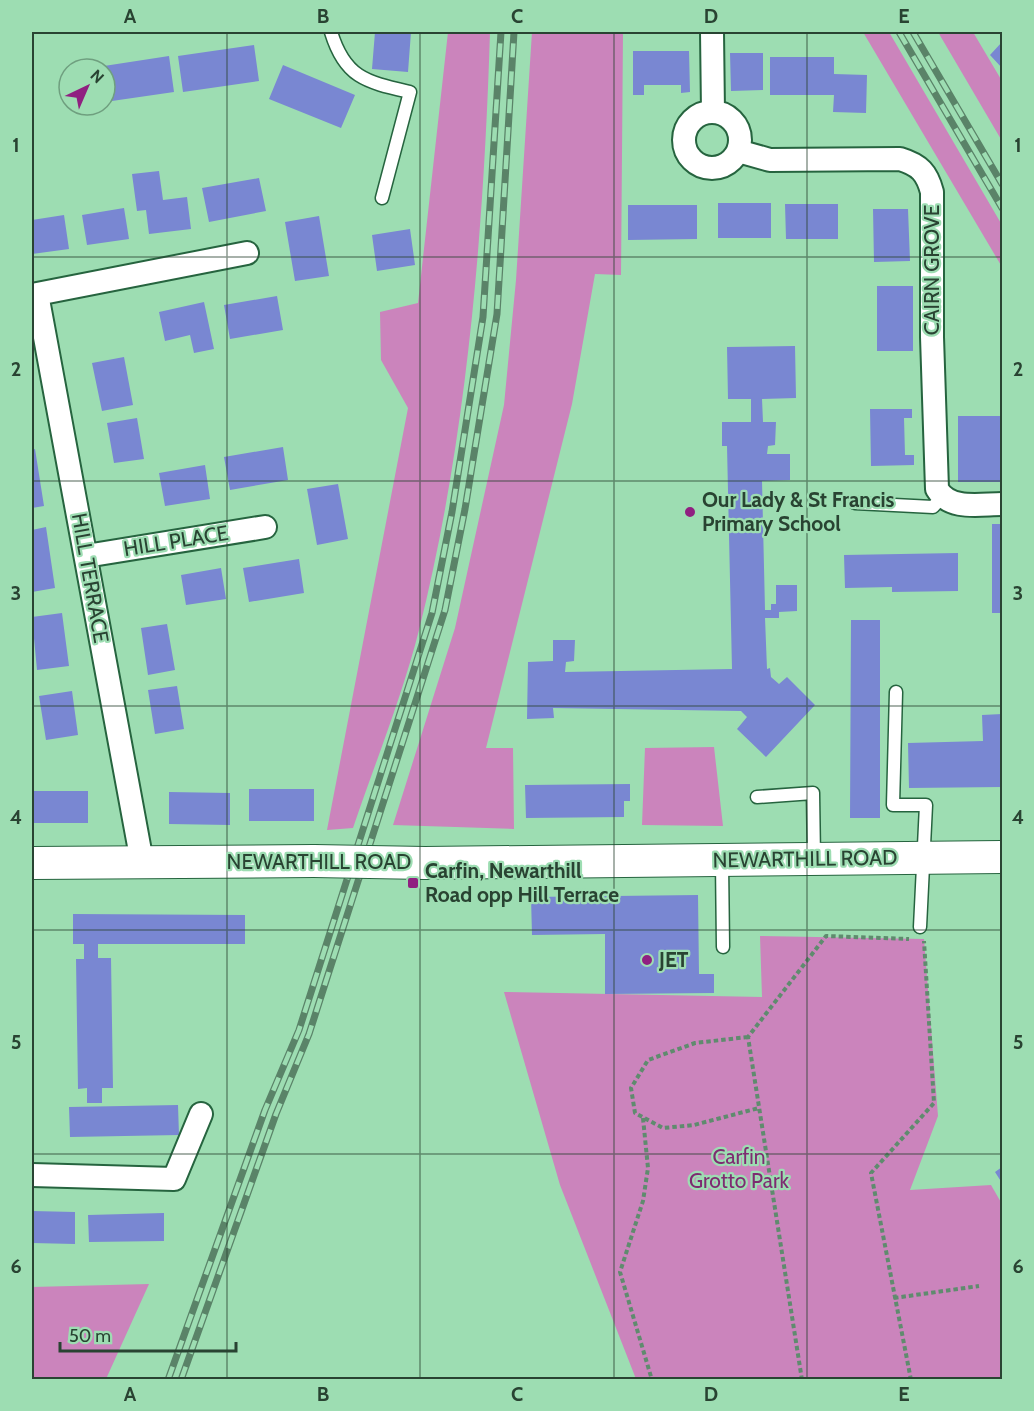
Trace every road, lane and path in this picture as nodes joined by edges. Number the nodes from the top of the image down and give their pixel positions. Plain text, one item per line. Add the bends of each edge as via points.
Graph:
1 (331, 32) edge
2 (712, 32) edge
3 (713, 112) junction
4 (738, 151) junction
5 (382, 198) dead end
6 (247, 253) dead end
7 (34, 294) edge
8 (942, 497) junction
9 (855, 503) dead end
10 (1002, 504) edge
11 (265, 527) dead end
12 (86, 556) junction
13 (896, 692) dead end
14 (757, 797) dead end
15 (1002, 857) edge
16 (924, 858) junction
17 (814, 859) junction
18 (722, 860) junction
19 (142, 862) junction
20 (32, 863) edge
21 (920, 927) dead end
22 (723, 947) dead end
23 (748, 1037) junction
24 (759, 1108) junction
25 (201, 1114) dead end
26 (643, 1118) junction
27 (32, 1175) edge
28 (978, 1286) dead end
29 (894, 1298) junction
30 (652, 1380) edge
31 (802, 1380) edge
32 (911, 1380) edge

1 - 5 lane via 341,58 354,72 370,83 410,92
2 - 3 street
3 - 4 street via 736,124 741,142
3 - 4 street via 696,117 686,131 684,141 691,158 707,168 717,168 734,159
4 - 8 street, CAIRN GROVE via 770,160 900,159 924,170 932,192 935,479
6 - 7 street
7 - 12 street, HILL TERRACE
8 - 9 lane via 933,507
8 - 10 street via 950,503
11 - 12 street, HILL PLACE
12 - 19 street, HILL TERRACE
13 - 16 lane via 893,805 926,805
14 - 17 lane via 813,793
15 - 16 main road, NEWARTHILL ROAD
16 - 17 main road, NEWARTHILL ROAD
16 - 21 lane
17 - 18 main road, NEWARTHILL ROAD
18 - 19 main road, NEWARTHILL ROAD, bridge
18 - 22 lane
19 - 20 main road, NEWARTHILL ROAD
23 - 24 path
23 - 26 path via 695,1043 648,1060 631,1088 635,1113
23 - 29 path via 826,936 924,939 934,1103 871,1173
24 - 26 path via 694,1125 663,1128
24 - 31 path
25 - 27 street via 174,1179
26 - 30 path via 648,1168 643,1202 620,1272
28 - 29 path
29 - 32 path

